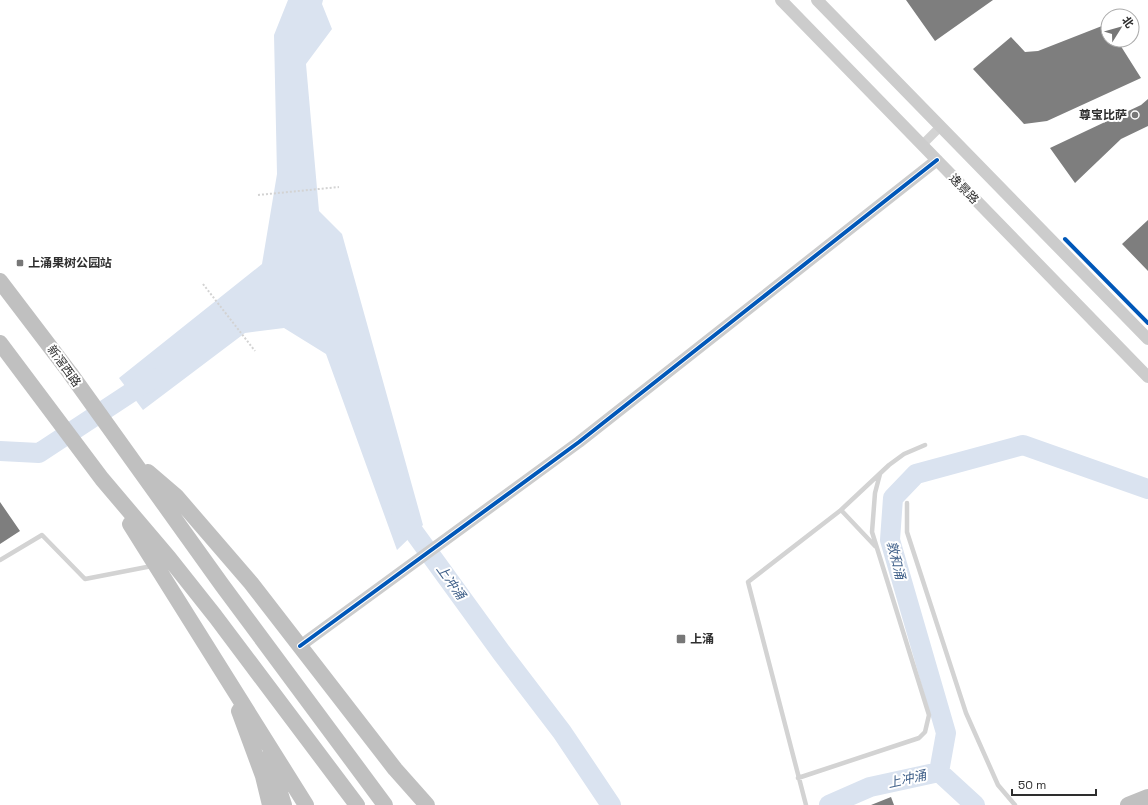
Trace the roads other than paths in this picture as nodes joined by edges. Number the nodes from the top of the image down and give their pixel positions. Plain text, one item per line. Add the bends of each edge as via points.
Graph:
1 (781, 0) edge
2 (817, 0) edge
3 (940, 127) junction
4 (922, 144) junction
5 (937, 160) junction
6 (0, 281) edge
7 (1148, 340) edge
8 (0, 342) edge
9 (1148, 377) edge
10 (925, 445) dead end
11 (126, 452) junction
12 (880, 473) junction
13 (102, 479) junction
14 (907, 503) dead end
15 (841, 510) junction
16 (876, 547) junction
17 (0, 560) edge
18 (156, 566) junction
19 (300, 646) junction
20 (216, 663) junction
21 (798, 778) junction
22 (1148, 797) edge
23 (425, 803) edge
24 (270, 805) edge
25 (284, 805) edge
26 (306, 805) edge
27 (357, 805) edge
28 (385, 805) edge
29 (806, 805) edge
30 (1014, 805) edge
31 (1128, 805) edge

1 - 4 main road, 逸景路
2 - 3 main road
3 - 4 street
3 - 7 main road
4 - 5 main road, 逸景路
5 - 9 main road, 逸景路
5 - 19 main road via 579,442
6 - 11 highway, 新滘西路
8 - 13 highway
10 - 12 lane via 904,454
11 - 19 highway via 191,512
11 - 28 highway
12 - 15 lane
12 - 16 lane via 875,493 872,532
13 - 18 highway
13 - 27 highway via 215,616
14 - 30 lane via 905,532 966,713 998,785
15 - 16 lane
15 - 21 lane via 748,582
16 - 21 lane via 929,715 925,732 919,738
17 - 18 lane via 42,535 84,579
18 - 20 highway
19 - 23 highway via 395,769
20 - 24 highway via 240,715 263,776
20 - 25 highway via 244,711 273,771
20 - 26 highway
21 - 29 lane
22 - 31 highway

